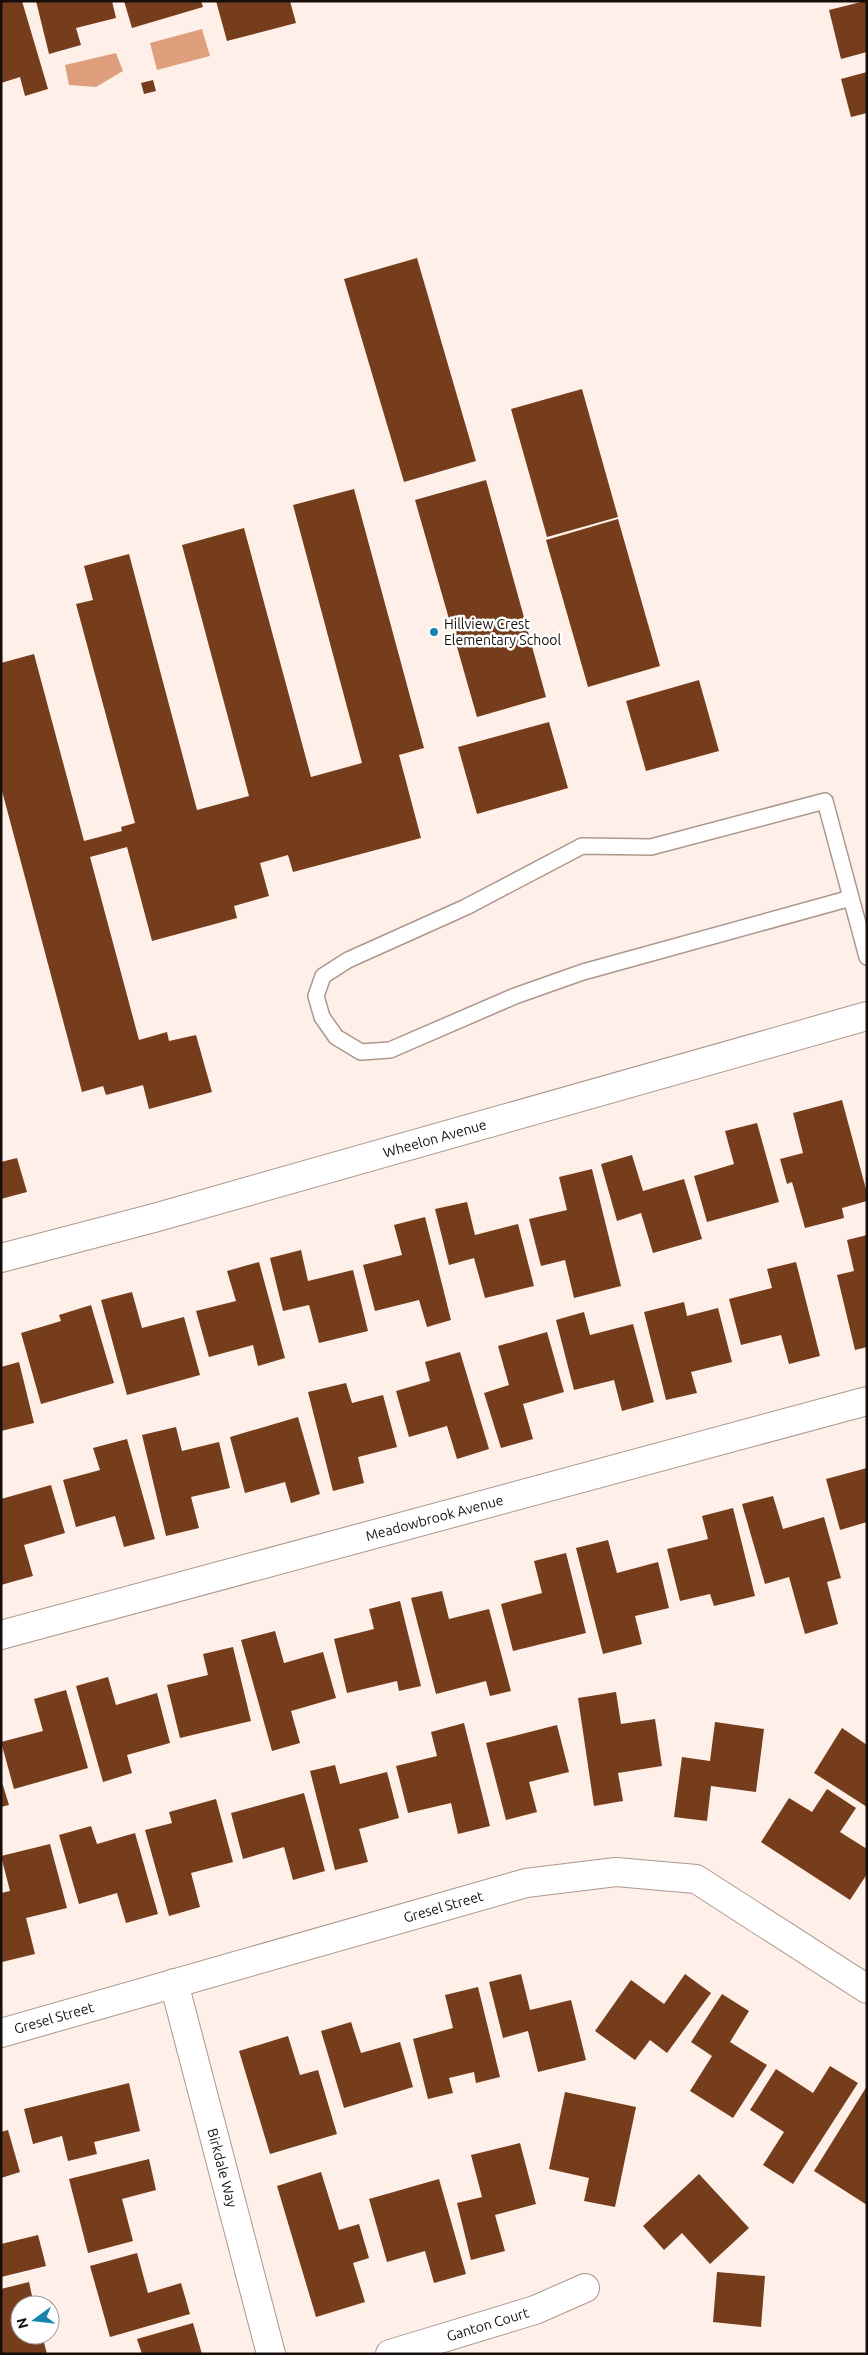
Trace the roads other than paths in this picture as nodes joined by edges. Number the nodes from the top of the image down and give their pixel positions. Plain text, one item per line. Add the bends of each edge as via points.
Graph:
1 (851, 898) junction
2 (867, 957) edge
3 (867, 1016) edge
4 (1, 1258) edge
5 (867, 1401) edge
6 (1, 1635) edge
7 (174, 1983) junction
8 (866, 1987) edge
9 (1, 2032) edge
10 (585, 2288) dead end
11 (272, 2354) edge
12 (390, 2354) edge

1 - 1 lane via 825,801 651,847 582,846 466,907 348,960 323,976 316,996 322,1017 336,1037 360,1052 390,1050 515,996 583,972
1 - 2 lane
3 - 4 street, Wheelon Avenue via 154,1218
5 - 6 street, Meadowbrook Avenue
7 - 8 street, Gresel Street via 526,1883 616,1872 696,1880
7 - 9 street, Gresel Street
7 - 11 street, Birkdale Way
10 - 12 street, Ganton Court via 535,2310

